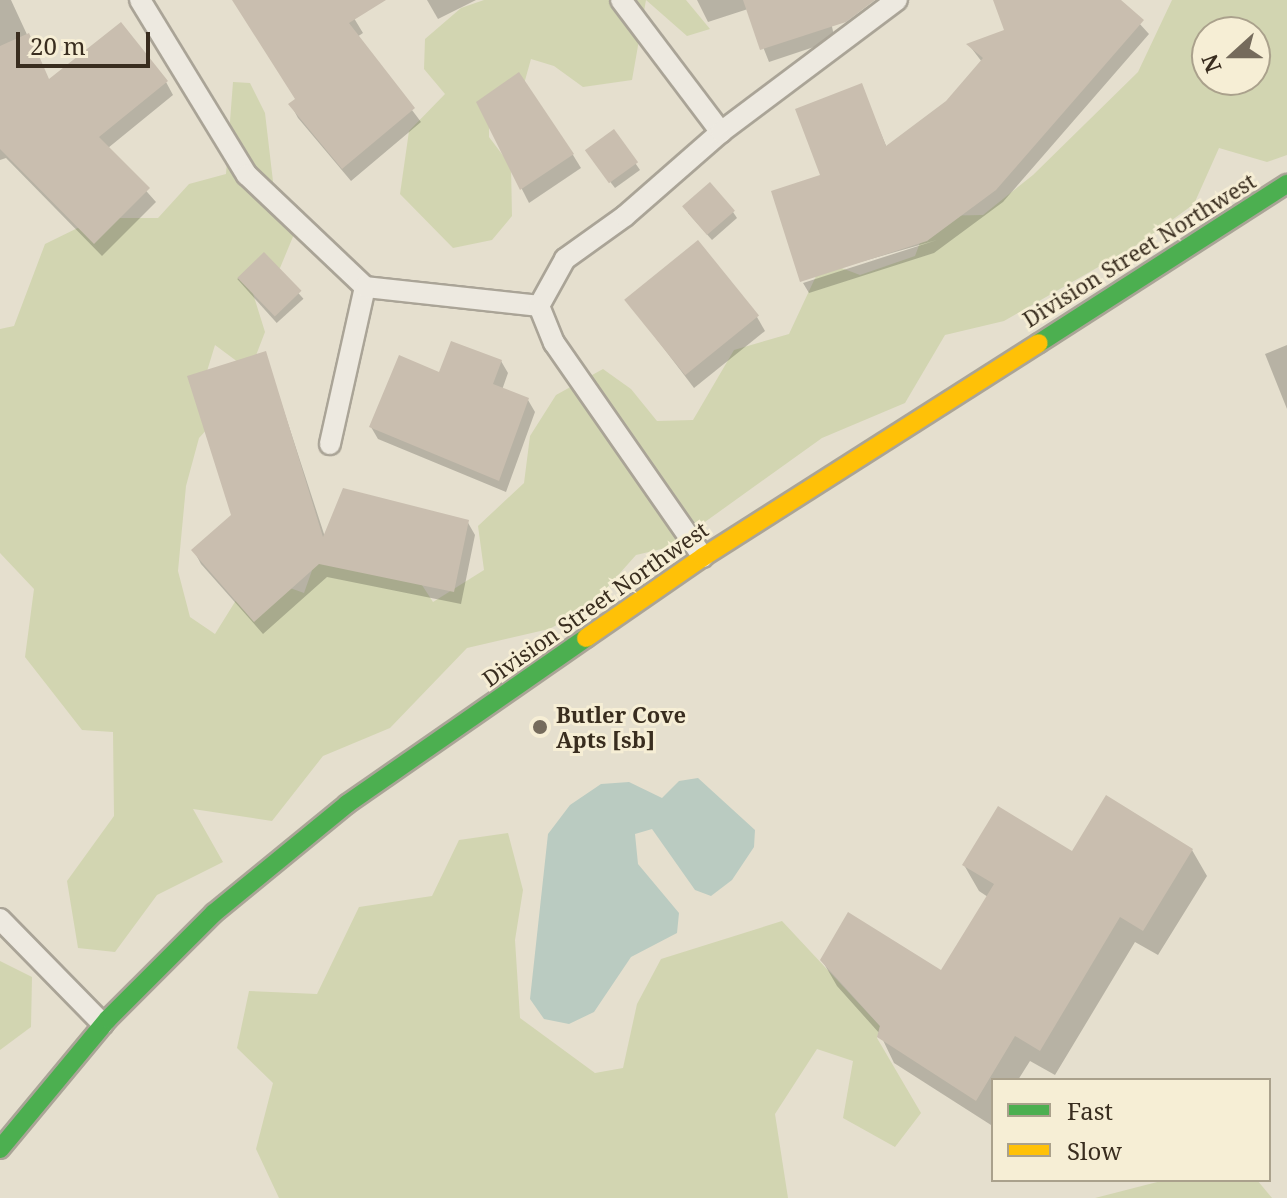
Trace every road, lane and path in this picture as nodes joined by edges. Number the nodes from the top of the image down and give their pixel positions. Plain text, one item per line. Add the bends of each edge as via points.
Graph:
1 (140, 0) edge
2 (621, 0) edge
3 (897, 0) edge
4 (721, 132) junction
5 (1287, 184) edge
6 (365, 287) junction
7 (539, 306) junction
8 (330, 444) dead end
9 (703, 557) junction
10 (0, 919) edge
11 (103, 1024) junction
12 (0, 1149) edge

1 - 6 lane via 247,175
2 - 4 lane
3 - 4 lane via 879,19
4 - 7 lane via 625,216 565,259
5 - 9 street, Division Street Northwest
6 - 7 lane
6 - 8 lane
7 - 9 lane via 554,343
9 - 11 street, Division Street Northwest via 347,804 214,913
10 - 11 lane
11 - 12 street, Division Street Northwest

